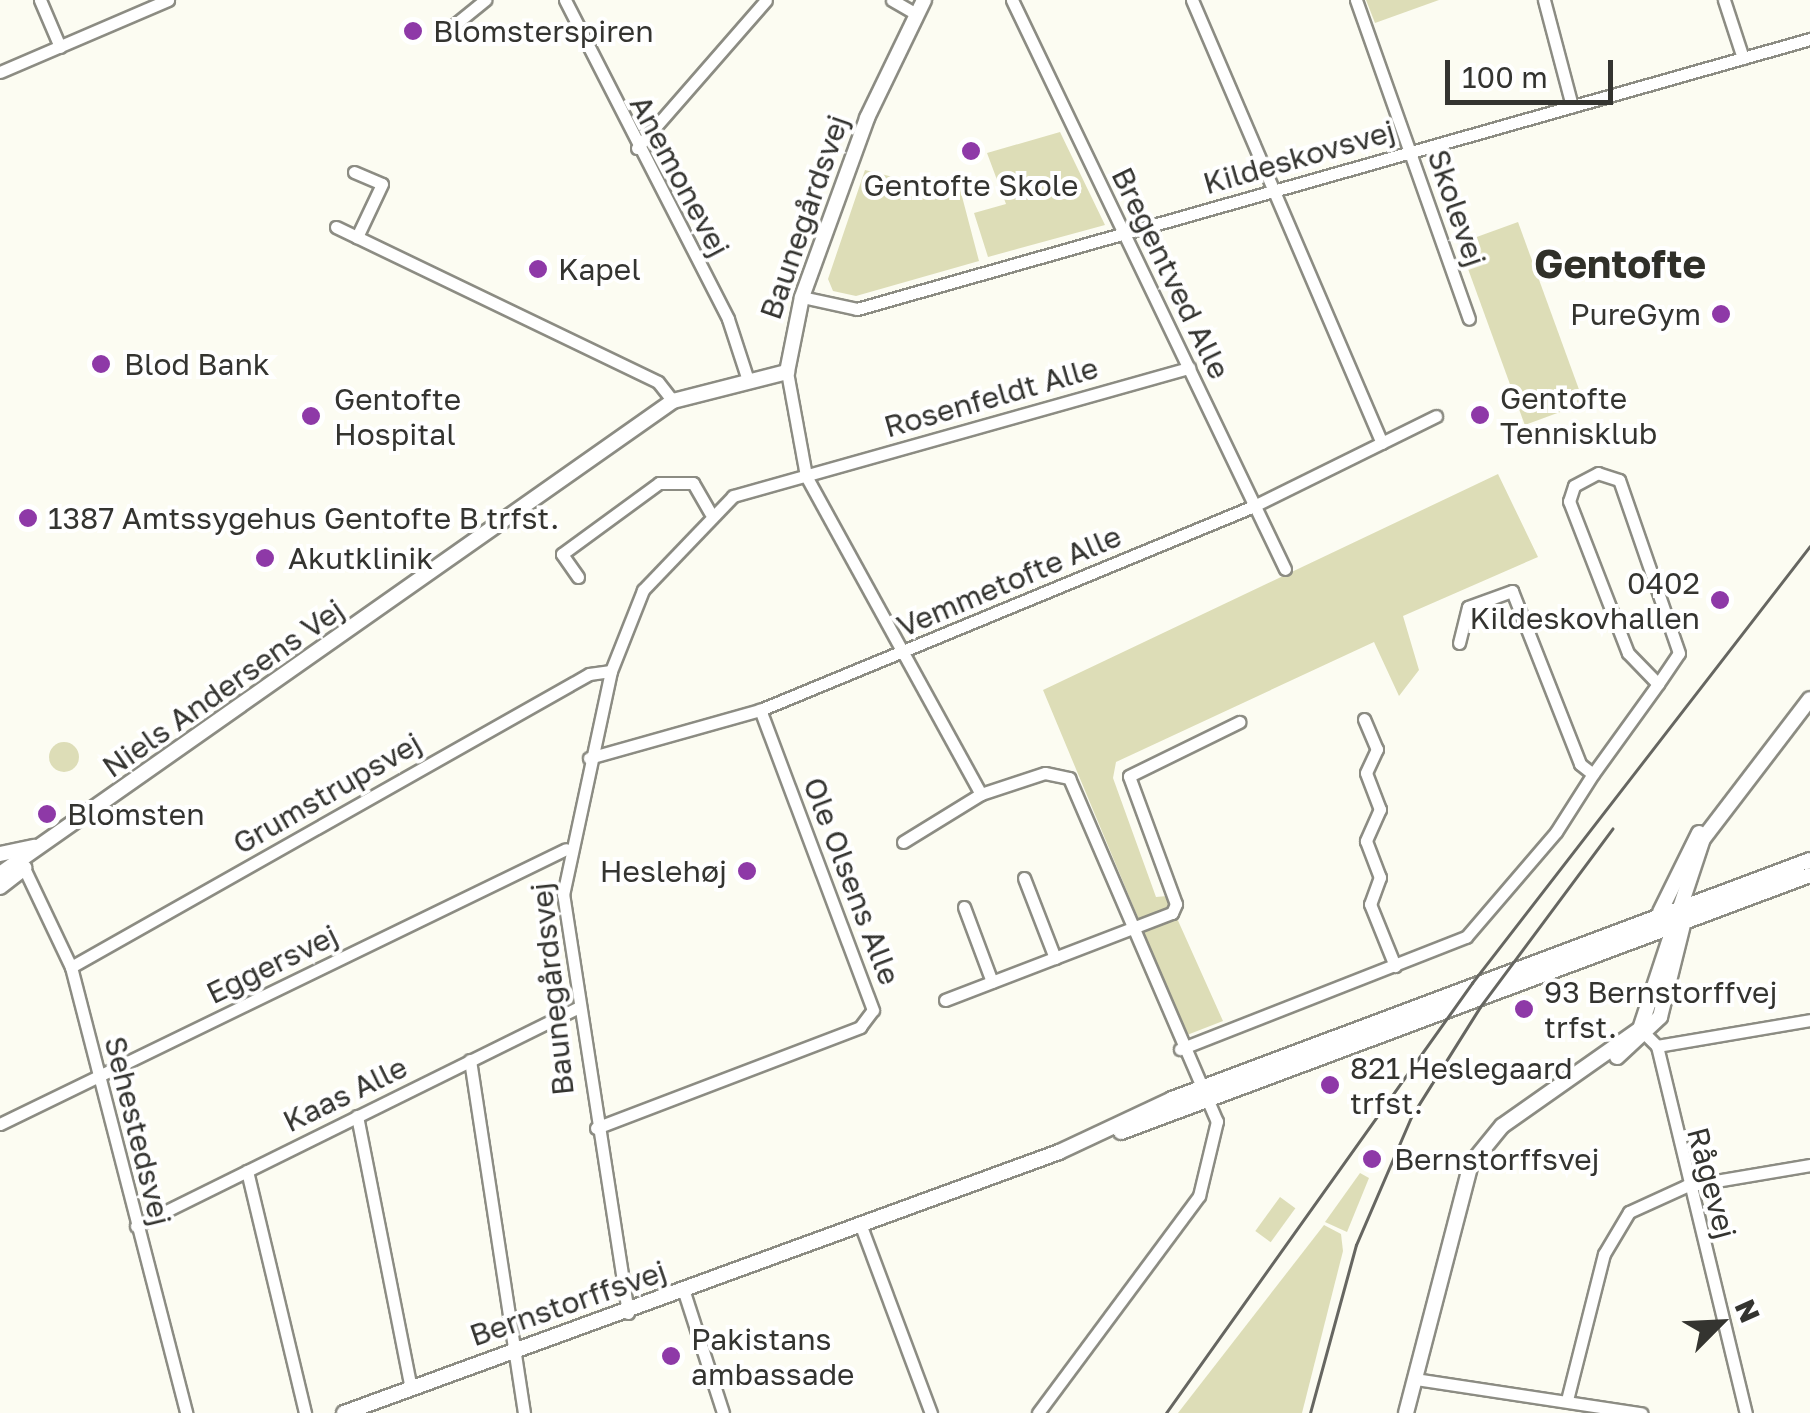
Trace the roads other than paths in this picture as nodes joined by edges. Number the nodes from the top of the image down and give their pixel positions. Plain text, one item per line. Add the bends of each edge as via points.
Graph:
1 (40, 0) edge
2 (168, 0) edge
3 (485, 0) edge
4 (565, 0) edge
5 (766, 0) edge
6 (892, 0) edge
7 (924, 0) edge
8 (1012, 0) edge
9 (1192, 0) edge
10 (1356, 0) edge
11 (1544, 0) edge
12 (1724, 0) edge
13 (916, 14) junction
14 (448, 30) dead end
15 (1810, 39) edge
16 (60, 46) junction
17 (1742, 58) junction
18 (0, 72) edge
19 (1572, 106) junction
20 (637, 148) junction
21 (1411, 152) junction
22 (354, 172) dead end
23 (1275, 190) junction
24 (336, 227) dead end
25 (1125, 233) junction
26 (357, 237) junction
27 (802, 297) junction
28 (1469, 319) dead end
29 (1189, 368) junction
30 (787, 372) junction
31 (747, 377) junction
32 (674, 401) junction
33 (1436, 416) dead end
34 (1382, 443) junction
35 (806, 476) junction
36 (1254, 506) junction
37 (710, 513) junction
38 (1284, 568) dead end
39 (578, 577) dead end
40 (1459, 642) dead end
41 (898, 653) junction
42 (610, 671) junction
43 (1658, 684) junction
44 (1810, 698) edge
45 (760, 710) junction
46 (1364, 719) dead end
47 (1239, 722) dead end
48 (589, 758) junction
49 (1594, 774) junction
50 (982, 794) junction
51 (1716, 819) junction
52 (904, 842) dead end
53 (566, 850) junction
54 (13, 859) edge
55 (1810, 860) edge
56 (0, 874) edge
57 (1810, 875) edge
58 (1024, 878) dead end
59 (0, 887) edge
60 (1683, 904) junction
61 (964, 906) dead end
62 (1660, 912) junction
63 (1676, 926) junction
64 (1132, 930) junction
65 (1055, 958) junction
66 (1395, 966) junction
67 (71, 967) junction
68 (992, 982) junction
69 (945, 1000) dead end
70 (578, 1008) junction
71 (1810, 1020) edge
72 (1648, 1037) junction
73 (1180, 1049) junction
74 (470, 1060) junction
75 (97, 1077) junction
76 (1201, 1088) junction
77 (1208, 1104) junction
78 (357, 1116) junction
79 (0, 1124) edge
80 (596, 1128) junction
81 (1091, 1140) junction
82 (1810, 1165) edge
83 (247, 1171) junction
84 (1686, 1186) junction
85 (136, 1226) junction
86 (861, 1226) junction
87 (684, 1292) junction
88 (628, 1313) junction
89 (510, 1352) junction
90 (1415, 1379) junction
91 (411, 1388) junction
92 (1567, 1400) junction
93 (186, 1413) edge
94 (305, 1413) edge
95 (344, 1413) edge
96 (524, 1413) edge
97 (723, 1413) edge
98 (930, 1413) edge
99 (1038, 1413) edge
100 (1406, 1413) edge
101 (1641, 1413) edge
102 (1746, 1413) edge

1 - 16 street
2 - 16 street
3 - 14 street
4 - 20 street, Anemonevej
5 - 20 street
6 - 13 street
7 - 13 street, Baunegårdsvej
8 - 25 street, Bregentved Alle
9 - 23 street
10 - 21 street, Skolevej
11 - 19 street
12 - 17 street
13 - 27 street, Baunegårdsvej
15 - 17 street, Kildeskovsvej
16 - 18 street
17 - 19 street, Kildeskovsvej
19 - 21 street, Kildeskovsvej
20 - 31 street, Anemonevej via 728,318
21 - 23 street, Kildeskovsvej
21 - 28 street, Skolevej
22 - 26 street via 382,184
23 - 25 street, Kildeskovsvej
23 - 34 street
24 - 26 street
25 - 27 street, Kildeskovsvej via 857,309
25 - 29 street, Bregentved Alle
26 - 32 street via 658,382
27 - 30 street, Baunegårdsvej
29 - 35 street, Rosenfeldt Alle
29 - 36 street, Bregentved Alle
30 - 31 street, Niels Andersens Vej
30 - 35 street, Baunegårdsvej
31 - 32 street, Niels Andersens Vej
32 - 54 street, Niels Andersens Vej via 49,843
33 - 34 street, Vemmetofte Alle
34 - 36 street, Vemmetofte Alle
35 - 37 street, Baunegårdsvej via 733,496
35 - 41 street
36 - 38 street, Bregentved Alle
36 - 41 street, Vemmetofte Alle
37 - 39 street via 692,483 659,483 562,554
37 - 42 street, Baunegårdsvej via 643,590
40 - 49 street via 1468,607 1512,591 1580,764
41 - 45 street, Vemmetofte Alle
41 - 50 street
42 - 48 street, Baunegårdsvej
42 - 67 street, Grumstrupsvej via 588,674
43 - 43 street via 1679,644 1619,480 1598,473 1574,486 1569,502 1628,654
43 - 49 street
44 - 51 street
45 - 48 street, Vemmetofte Alle
45 - 80 street, Ole Olsens Alle via 873,1010 860,1027
46 - 66 street via 1377,749 1366,773 1380,809 1366,841 1380,876 1370,904
47 - 64 street via 1129,776 1176,904
48 - 53 street, Baunegårdsvej
49 - 66 street via 1477,926
50 - 52 street
50 - 64 street via 1062,774
51 - 60 street
51 - 62 street via 1696,835
53 - 70 street, Baunegårdsvej
53 - 75 street, Eggersvej
54 - 56 street
54 - 59 street
54 - 67 street, Sehestedsvej
55 - 60 street, Bernstorffsvej
57 - 63 street, Bernstorffsvej
58 - 65 street
60 - 62 street, Bernstorffsvej
60 - 63 street
61 - 68 street
62 - 76 street, Bernstorffsvej
63 - 72 street
63 - 77 street, Bernstorffsvej
64 - 65 street
64 - 73 street
65 - 68 street
66 - 73 street
67 - 75 street, Sehestedsvej
68 - 69 street
70 - 74 street, Kaas Alle
70 - 80 street, Baunegårdsvej
71 - 72 street
72 - 84 street, Rågevej
72 - 90 street via 1502,1126 1471,1164
73 - 76 street
74 - 78 street, Kaas Alle
74 - 89 street
75 - 79 street, Eggersvej
75 - 85 street, Sehestedsvej
76 - 77 street
76 - 81 street, Bernstorffsvej
77 - 81 street, Bernstorffsvej
77 - 99 street via 1216,1125 1198,1196
78 - 83 street, Kaas Alle
78 - 91 street
80 - 88 street, Baunegårdsvej
81 - 86 street, Bernstorffsvej
82 - 84 street
83 - 85 street, Kaas Alle
83 - 94 street
84 - 92 street via 1645,1200 1615,1229
84 - 102 street, Rågevej
85 - 93 street, Sehestedsvej
86 - 87 street, Bernstorffsvej
86 - 98 street
87 - 88 street, Bernstorffsvej
87 - 97 street
88 - 89 street, Bernstorffsvej
89 - 91 street, Bernstorffsvej
89 - 96 street
90 - 92 street
90 - 100 street
91 - 95 street, Bernstorffsvej
92 - 101 street

